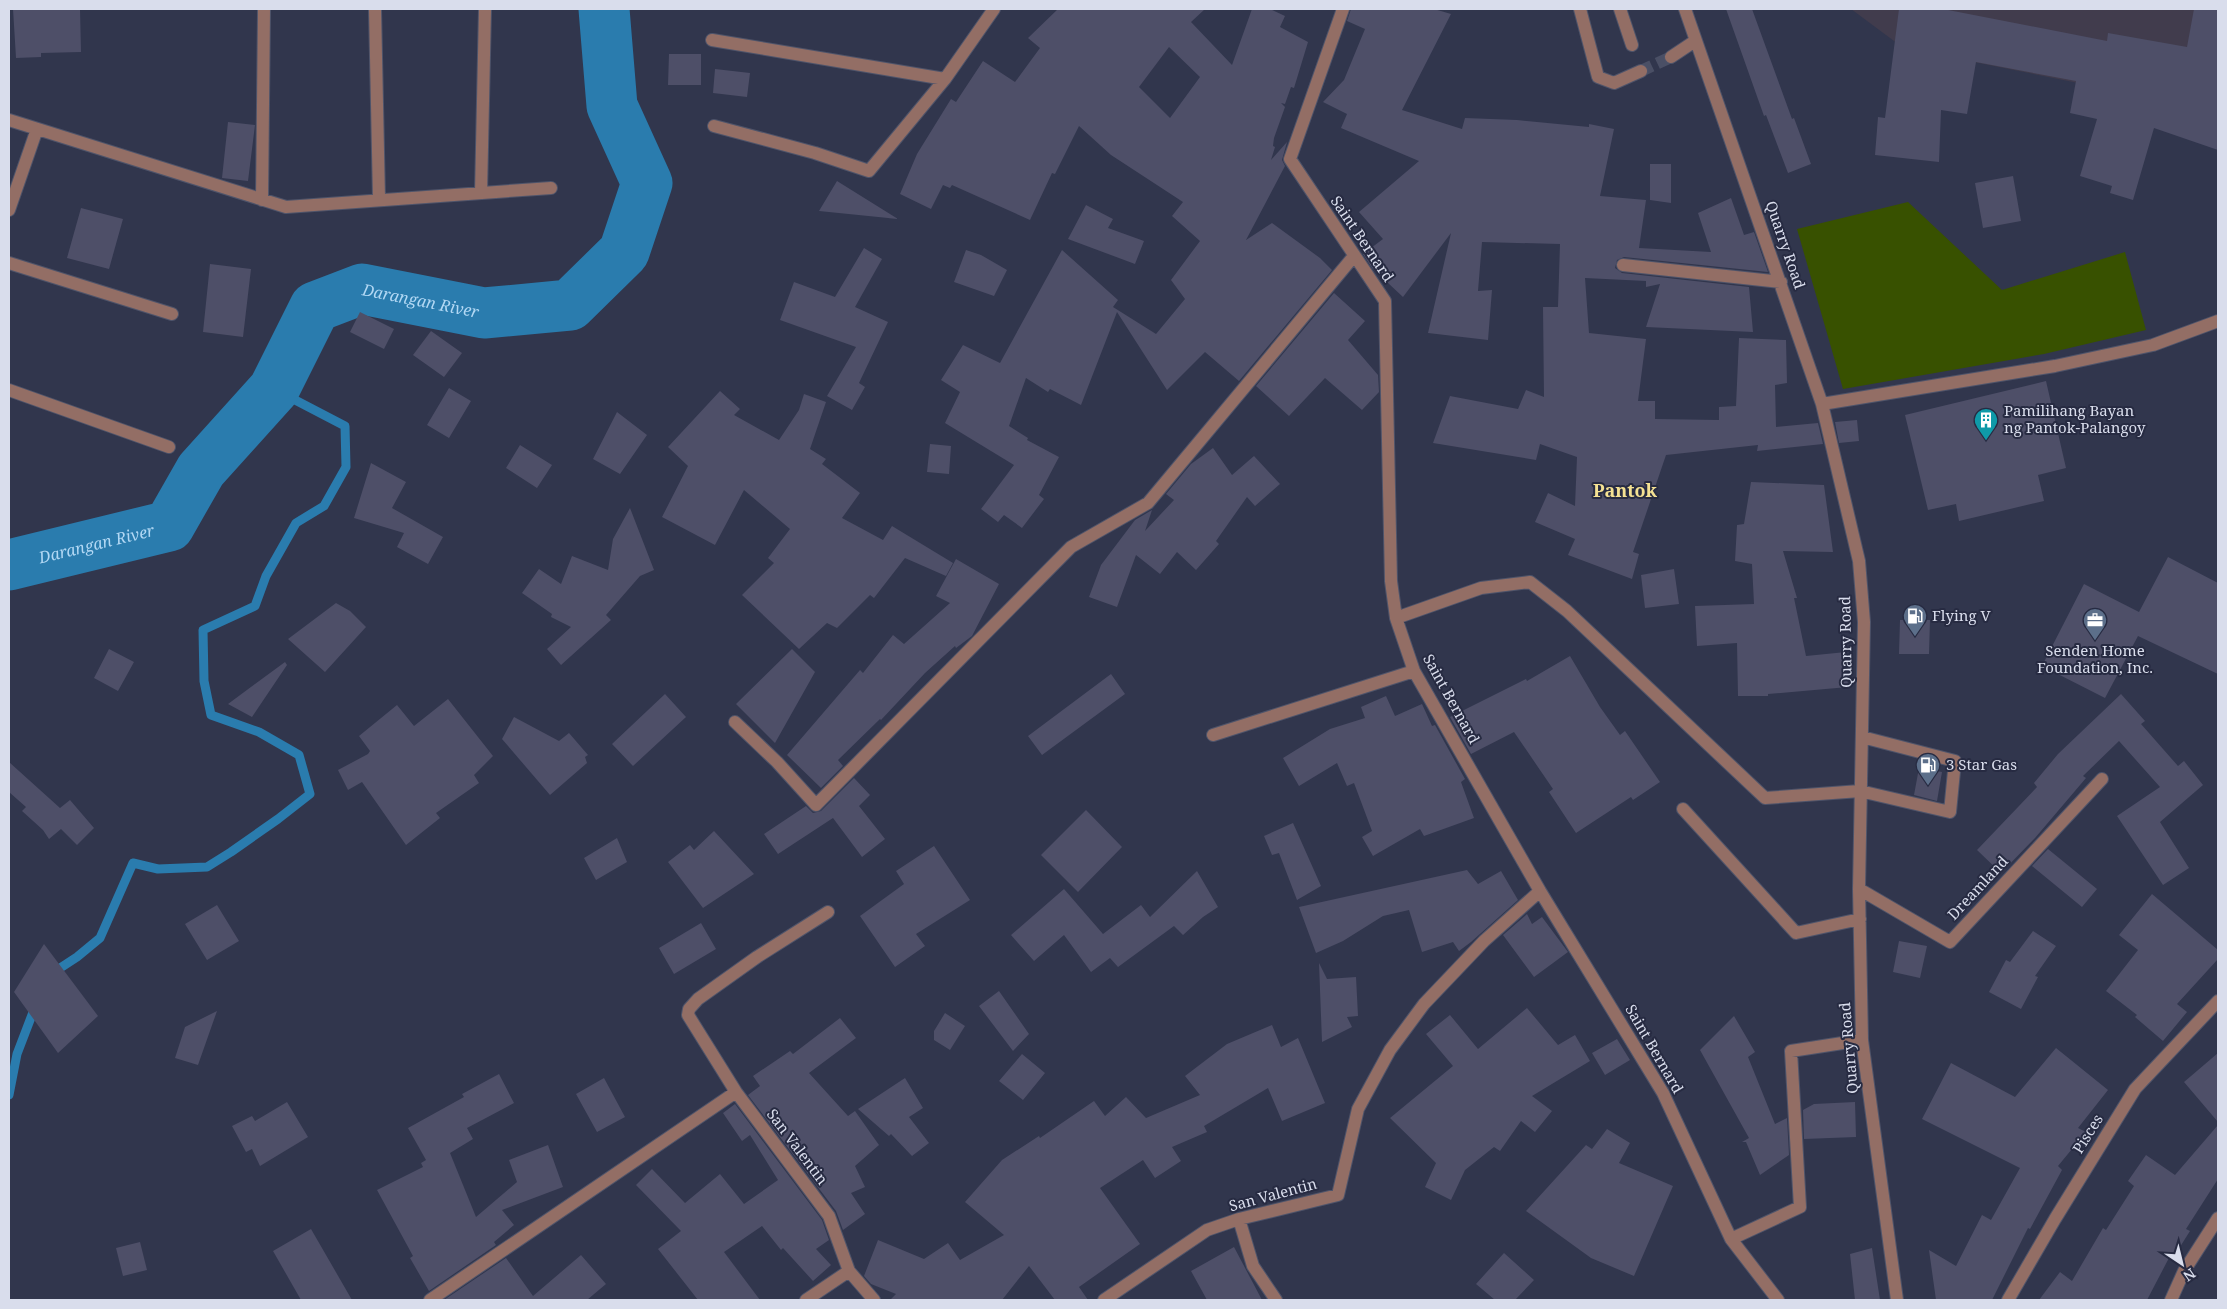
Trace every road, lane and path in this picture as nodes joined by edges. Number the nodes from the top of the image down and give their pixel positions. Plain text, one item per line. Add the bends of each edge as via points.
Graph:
1 (264, 9) edge
2 (374, 9) edge
3 (485, 9) edge
4 (994, 9) edge
5 (1343, 9) edge
6 (1580, 9) edge
7 (1620, 9) edge
8 (1685, 9) edge
9 (712, 40) dead end
10 (1695, 41) junction
11 (1632, 45) dead end
12 (1671, 57) tunnel mouth
13 (1641, 71) tunnel mouth
14 (945, 79) junction
15 (9, 120) edge
16 (714, 126) dead end
17 (37, 129) junction
18 (551, 188) dead end
19 (481, 193) junction
20 (262, 200) junction
21 (379, 200) junction
22 (9, 210) edge
23 (1354, 256) junction
24 (9, 263) edge
25 (1624, 265) dead end
26 (1781, 282) junction
27 (172, 314) dead end
28 (2218, 321) edge
29 (9, 390) edge
30 (1822, 404) junction
31 (169, 447) dead end
32 (1396, 618) junction
33 (1414, 671) junction
34 (735, 722) dead end
35 (1212, 735) dead end
36 (1862, 737) junction
37 (2102, 780) dead end
38 (1860, 791) junction
39 (1683, 809) dead end
40 (1859, 890) junction
41 (1540, 891) junction
42 (828, 912) dead end
43 (1860, 919) junction
44 (2218, 1001) edge
45 (1862, 1040) junction
46 (736, 1092) junction
47 (2218, 1218) edge
48 (1239, 1219) junction
49 (2213, 1236) edge
50 (1731, 1239) junction
51 (849, 1271) junction
52 (430, 1300) edge
53 (806, 1300) edge
54 (874, 1300) edge
55 (1104, 1300) edge
56 (1276, 1300) edge
57 (1778, 1300) edge
58 (1897, 1300) edge
59 (2008, 1300) edge
60 (2171, 1300) edge

1 - 20 street
2 - 21 street
3 - 19 street
4 - 14 street
5 - 23 street, Saint Bernard via 1290,159
6 - 13 street via 1598,77 1614,83
7 - 11 street
8 - 10 street, Quarry Road
9 - 14 street
10 - 12 street
10 - 26 street, Quarry Road
14 - 16 street via 870,171
15 - 17 street
17 - 20 street
17 - 22 street
18 - 19 street
19 - 21 street
20 - 21 street via 286,207
23 - 32 street, Saint Bernard via 1385,301 1392,581
23 - 34 street via 1148,503 1071,547 816,805
24 - 27 street
25 - 26 street
26 - 30 street, Quarry Road
28 - 30 street via 2153,345 2056,366
29 - 31 street
30 - 36 street, Quarry Road via 1859,561 1864,622
32 - 33 street, Saint Bernard
32 - 38 street via 1481,588 1530,582 1567,611 1765,798
33 - 35 street
33 - 41 street, Saint Bernard
36 - 38 street, Quarry Road
36 - 38 street via 1955,761 1950,812
37 - 40 street, Dreamland via 1950,942
38 - 40 street, Quarry Road
39 - 43 street via 1796,934
40 - 43 street, Quarry Road
41 - 48 street, San Valentin via 1484,941 1431,997 1390,1050 1358,1108 1338,1195
41 - 50 street, Saint Bernard via 1663,1093
42 - 46 street, San Valentin via 757,957 689,1009 688,1015
43 - 45 street, Quarry Road
44 - 59 street, Pisces via 2135,1089
45 - 50 street via 1791,1051 1800,1207
45 - 58 street, Quarry Road
46 - 51 street, San Valentin via 829,1216
46 - 52 street
47 - 49 street
48 - 55 street, San Valentin via 1207,1230
48 - 56 street via 1253,1266
49 - 60 street via 2184,1271
50 - 57 street, Saint Bernard
51 - 53 street
51 - 54 street, San Valentin

